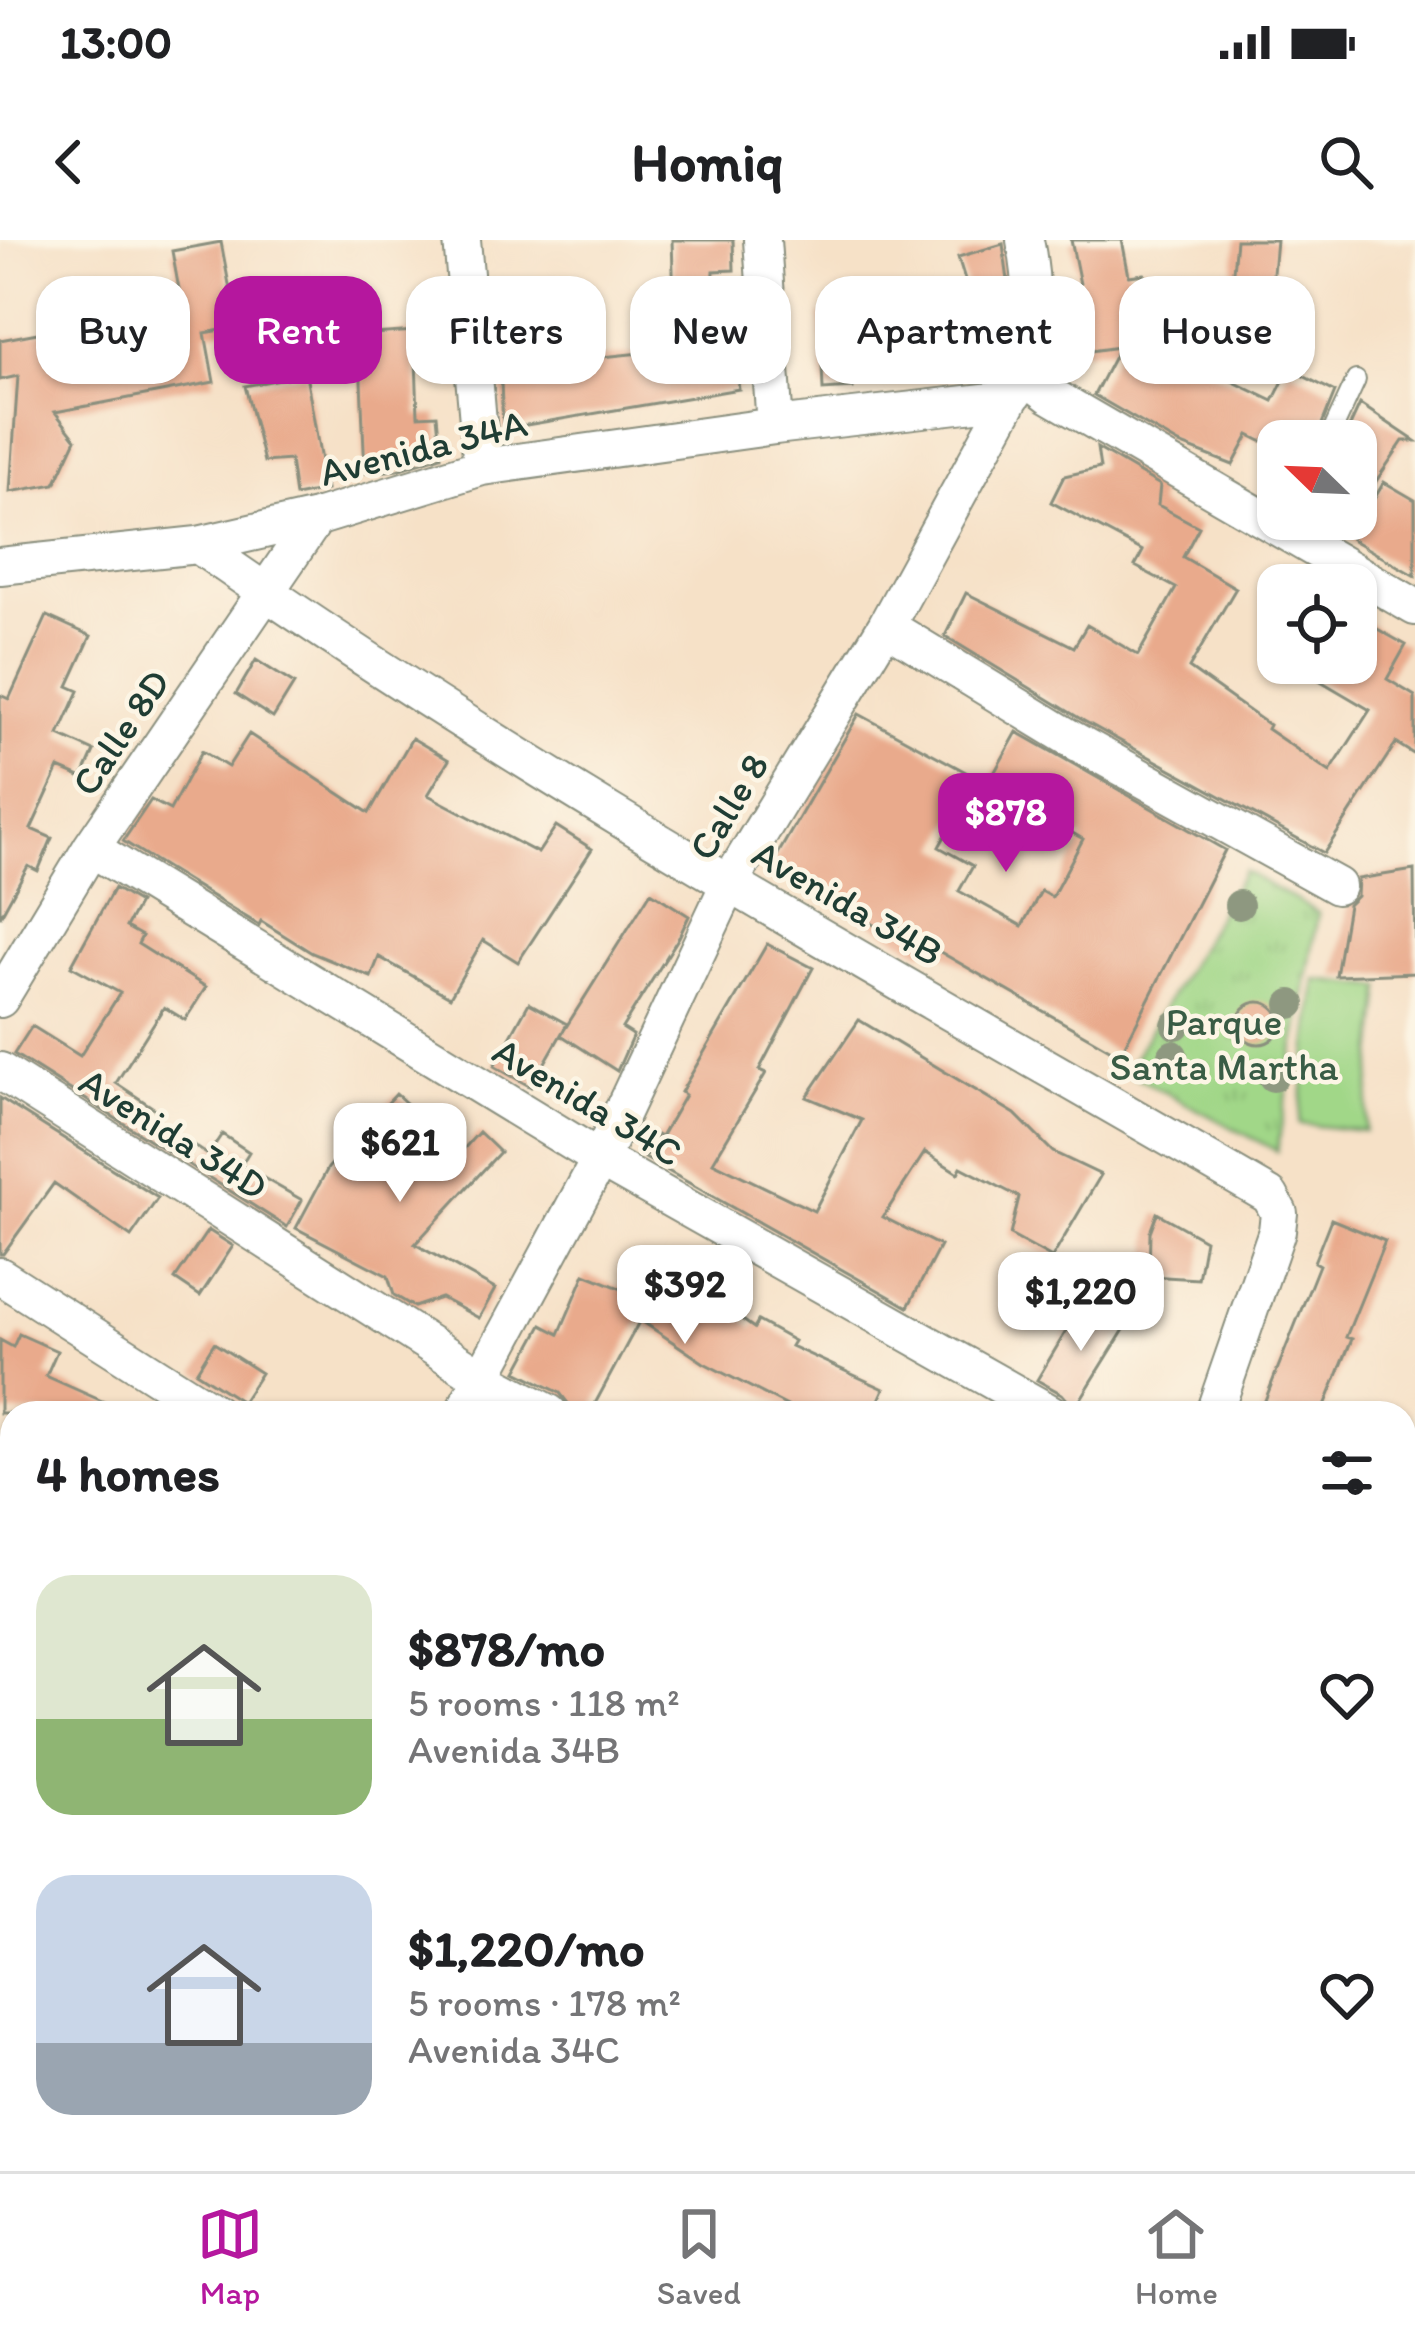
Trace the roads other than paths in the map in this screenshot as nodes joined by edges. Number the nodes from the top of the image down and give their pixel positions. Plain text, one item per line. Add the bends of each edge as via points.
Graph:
1 (462, 240) edge
2 (762, 240) edge
3 (1025, 240) edge
4 (1356, 380) dead end
5 (1018, 387) junction
6 (1338, 420) edge
7 (775, 426) junction
8 (482, 467) junction
9 (1257, 508) edge
10 (316, 518) junction
11 (1311, 540) edge
12 (198, 545) junction
13 (0, 566) edge
14 (266, 593) junction
15 (1415, 607) edge
16 (886, 626) junction
17 (91, 848) junction
18 (730, 882) junction
19 (1337, 886) dead end
20 (0, 999) edge
21 (0, 1071) edge
22 (600, 1159) junction
23 (0, 1276) edge
24 (481, 1377) junction
25 (196, 1401) edge
26 (469, 1401) edge
27 (526, 1401) edge
28 (1029, 1401) edge
29 (1218, 1401) edge

1 - 8 street
2 - 7 street
3 - 5 street, Calle 8 via 1030,338
4 - 6 lane
5 - 7 street, Avenida 34A
5 - 9 street via 1050,395
5 - 16 street, Calle 8
7 - 8 street, Avenida 34A
8 - 10 street, Avenida 34A
10 - 12 street, Avenida 34A
10 - 14 street, Calle 8D
11 - 15 street
12 - 13 street, Avenida 34A
12 - 14 street, Avenida 34B
14 - 17 street, Calle 8D
14 - 18 street, Avenida 34B via 513,754
16 - 18 street, Calle 8
16 - 19 street
17 - 20 street, Calle 8D
17 - 22 street, Avenida 34C
18 - 22 street, Calle 8
18 - 29 street, Avenida 34B via 1270,1196 1277,1231
21 - 24 street, Avenida 34D
22 - 24 street, Calle 8
22 - 28 street, Avenida 34C
23 - 25 street
24 - 26 street, Calle 8
24 - 27 street, Avenida 34D

